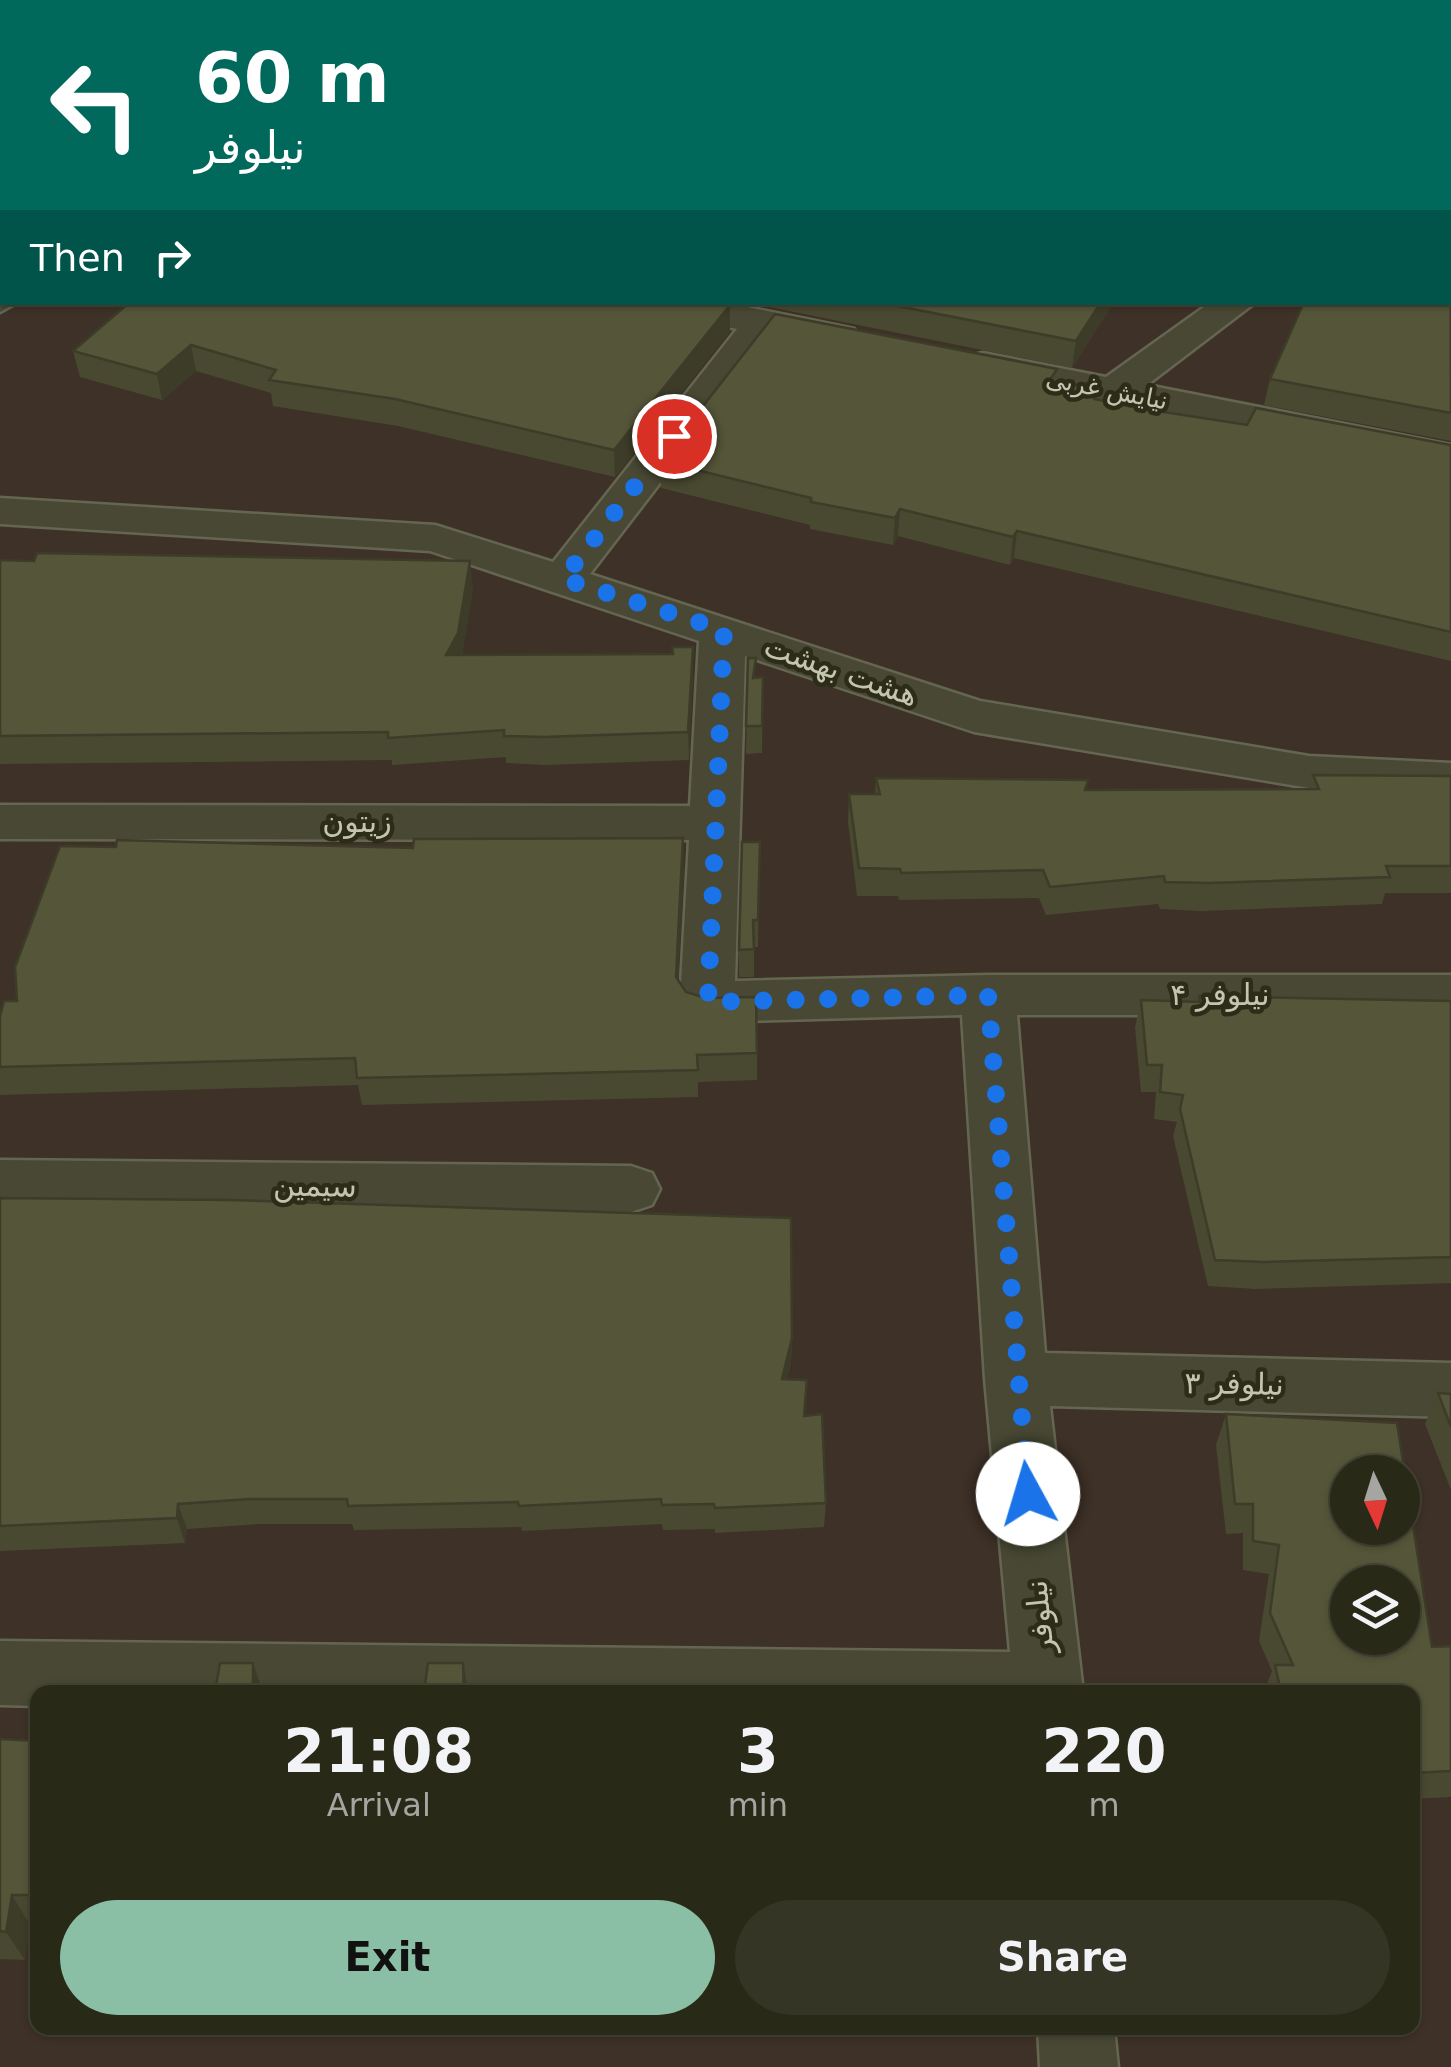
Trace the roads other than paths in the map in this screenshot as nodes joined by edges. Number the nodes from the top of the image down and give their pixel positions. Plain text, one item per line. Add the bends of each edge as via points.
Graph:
1 (675, 305) edge
2 (1233, 305) edge
3 (763, 322) junction
4 (880, 345) edge
5 (938, 356) edge
6 (1114, 390) junction
7 (1451, 458) edge
8 (0, 511) edge
9 (563, 579) junction
10 (724, 630) junction
11 (1451, 779) edge
12 (0, 822) edge
13 (715, 823) junction
14 (988, 995) junction
15 (1451, 995) edge
16 (0, 1182) edge
17 (631, 1189) dead end
18 (1016, 1379) junction
19 (1451, 1390) edge
20 (0, 1673) edge
21 (786, 1685) edge
22 (1048, 1685) edge
23 (1077, 2035) edge
24 (1080, 2067) edge

1 - 3 street
2 - 6 street
3 - 4 street
3 - 9 street
5 - 6 street, نیایش غربی
6 - 7 street, نیایش غربی
8 - 9 street, هشت بهشت via 434,538
9 - 10 street, هشت بهشت
10 - 11 street, هشت بهشت via 974,716 1308,772
10 - 13 street
12 - 13 street, زیتون
13 - 14 street via 708,1002
14 - 15 street, نیلوفر ۴
14 - 18 street, نیلوفر
16 - 17 street, سیمین
18 - 19 street, نیلوفر ۳
18 - 22 street, نیلوفر
20 - 21 street
23 - 24 street

